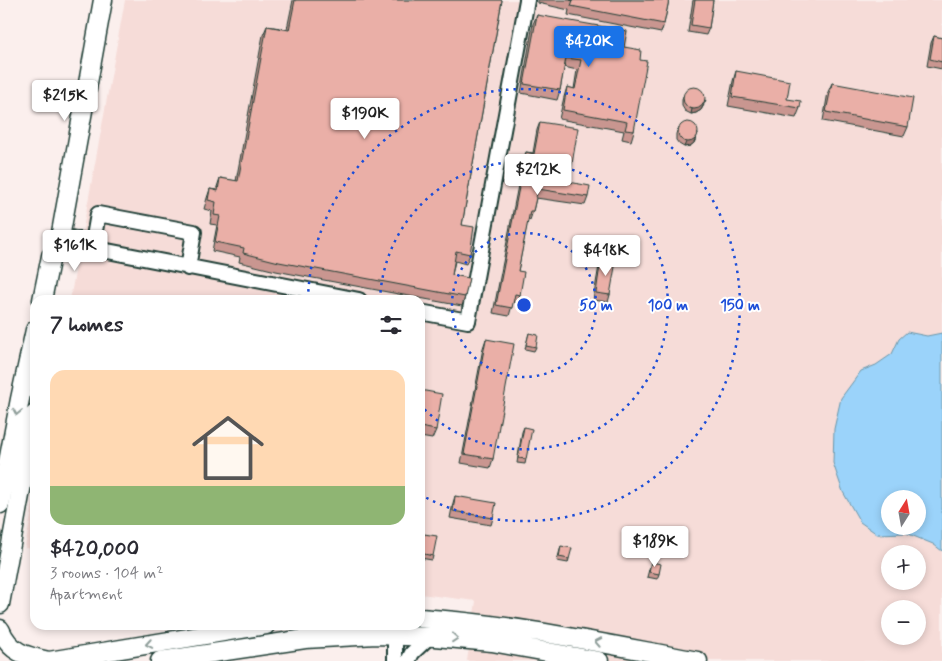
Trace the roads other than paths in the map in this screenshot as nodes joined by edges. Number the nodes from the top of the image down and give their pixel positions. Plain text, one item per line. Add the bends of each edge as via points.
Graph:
1 (103, 0) edge
2 (527, 0) edge
3 (59, 244) junction
4 (90, 248) junction
5 (188, 268) junction
6 (43, 295) edge
7 (55, 295) edge
8 (332, 295) edge
9 (425, 313) edge
10 (30, 355) edge
11 (30, 441) edge
12 (0, 504) edge
13 (0, 604) edge
14 (425, 618) edge
15 (0, 629) edge
16 (236, 630) edge
17 (400, 631) edge
18 (429, 637) junction
19 (49, 661) edge
20 (160, 661) edge
21 (395, 661) edge
22 (408, 661) edge
23 (599, 661) edge
24 (698, 661) edge

1 - 3 main road
2 - 9 lane via 468,321
3 - 4 lane via 84,241
3 - 6 main road via 51,256
3 - 7 main road via 62,257
4 - 5 lane
4 - 5 lane via 98,214 194,232
5 - 8 lane
10 -> 12 main road
11 - 13 main road
24 -> 14 main road via 479,622
15 - 19 main road via 4,639 18,652
16 -> 19 main road
17 - 18 main road
17 - 20 main road via 305,639
17 - 21 lane
18 - 22 lane
18 -> 23 main road via 492,642

